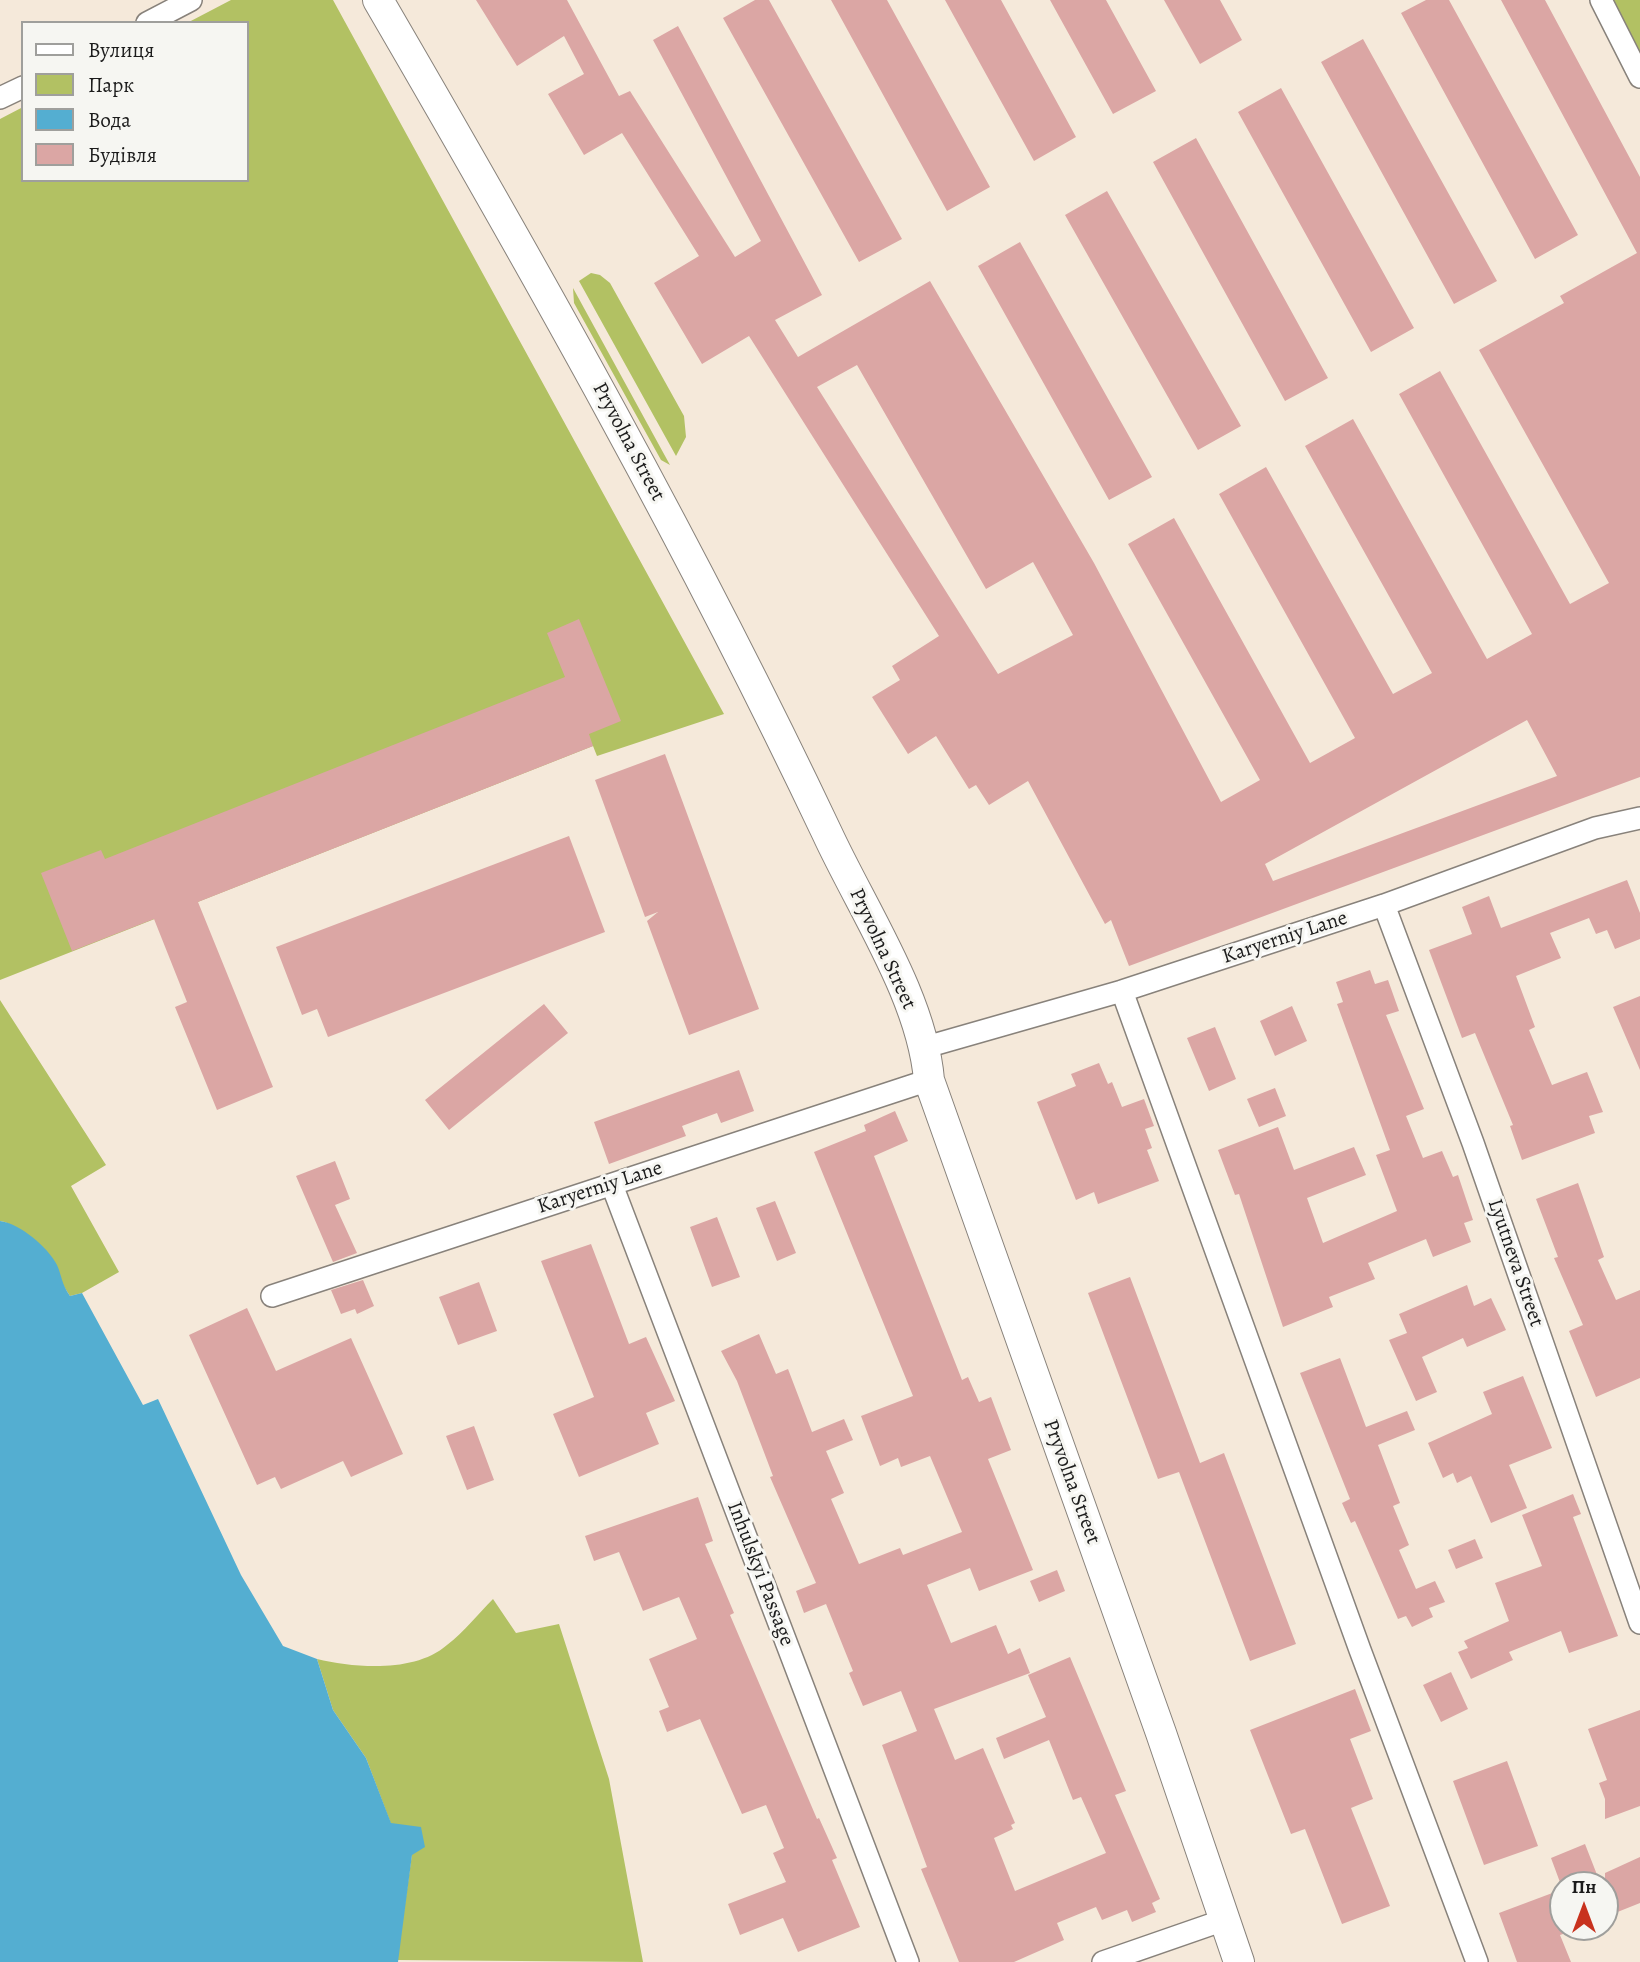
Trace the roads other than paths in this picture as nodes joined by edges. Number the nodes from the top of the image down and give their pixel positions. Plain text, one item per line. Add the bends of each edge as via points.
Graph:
1 (191, 0) edge
2 (377, 0) edge
3 (1601, 0) edge
4 (151, 21) edge
5 (1640, 77) edge
6 (21, 88) edge
7 (0, 98) edge
8 (1638, 827) edge
9 (1384, 905) junction
10 (1122, 991) junction
11 (926, 1047) junction
12 (929, 1080) junction
13 (612, 1185) junction
14 (272, 1296) dead end
15 (1640, 1623) edge
16 (1224, 1920) junction
17 (908, 1962) edge
18 (1103, 1962) edge
19 (1239, 1962) edge
20 (1477, 1962) edge

1 - 4 street
2 - 11 street, Pryvolna Street via 541,282 660,501 783,740 894,968
3 - 5 street
6 - 7 street
8 - 9 street, Karyerniy Lane via 1595,828
9 - 10 street, Karyerniy Lane
9 - 15 street, Lyutneva Street
10 - 11 street, Karyerniy Lane
10 - 20 street
11 - 12 street, Pryvolna Street
12 - 13 street, Karyerniy Lane
12 - 16 street, Pryvolna Street
13 - 14 street, Karyerniy Lane
13 - 17 street, Inhulskyi Passage
16 - 18 street
16 - 19 street, Pryvolna Street

